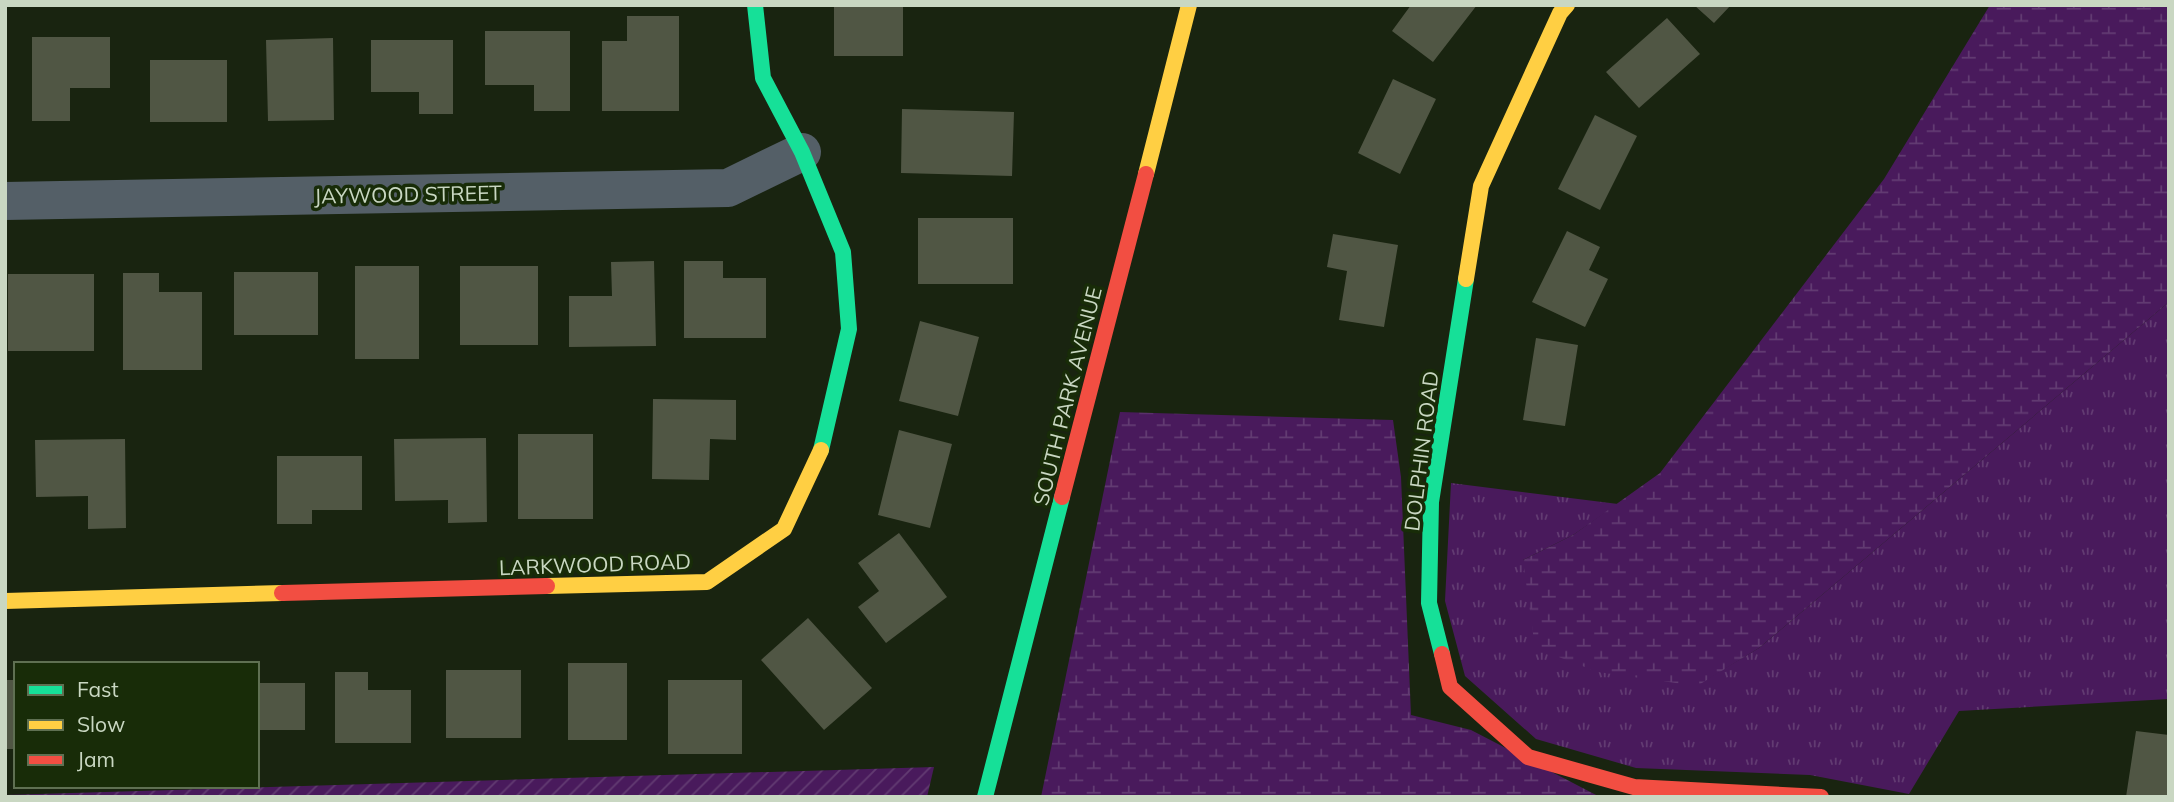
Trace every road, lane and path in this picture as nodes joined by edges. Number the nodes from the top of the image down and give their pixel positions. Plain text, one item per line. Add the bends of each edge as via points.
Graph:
1 (755, 5) edge
2 (1189, 5) edge
3 (1567, 5) edge
4 (802, 152) junction
5 (5, 201) edge
6 (5, 601) edge
7 (985, 797) edge
8 (1821, 797) edge

1 - 4 street, LARKWOOD ROAD via 763,78
2 - 7 street, SOUTH PARK AVENUE
3 - 8 street, DOLPHIN ROAD via 1481,186 1432,502 1429,603 1450,687 1528,757 1633,787
4 - 5 street, JAYWOOD STREET via 728,188
4 - 6 street, LARKWOOD ROAD via 843,252 849,329 832,408 823,447 784,529 707,582

